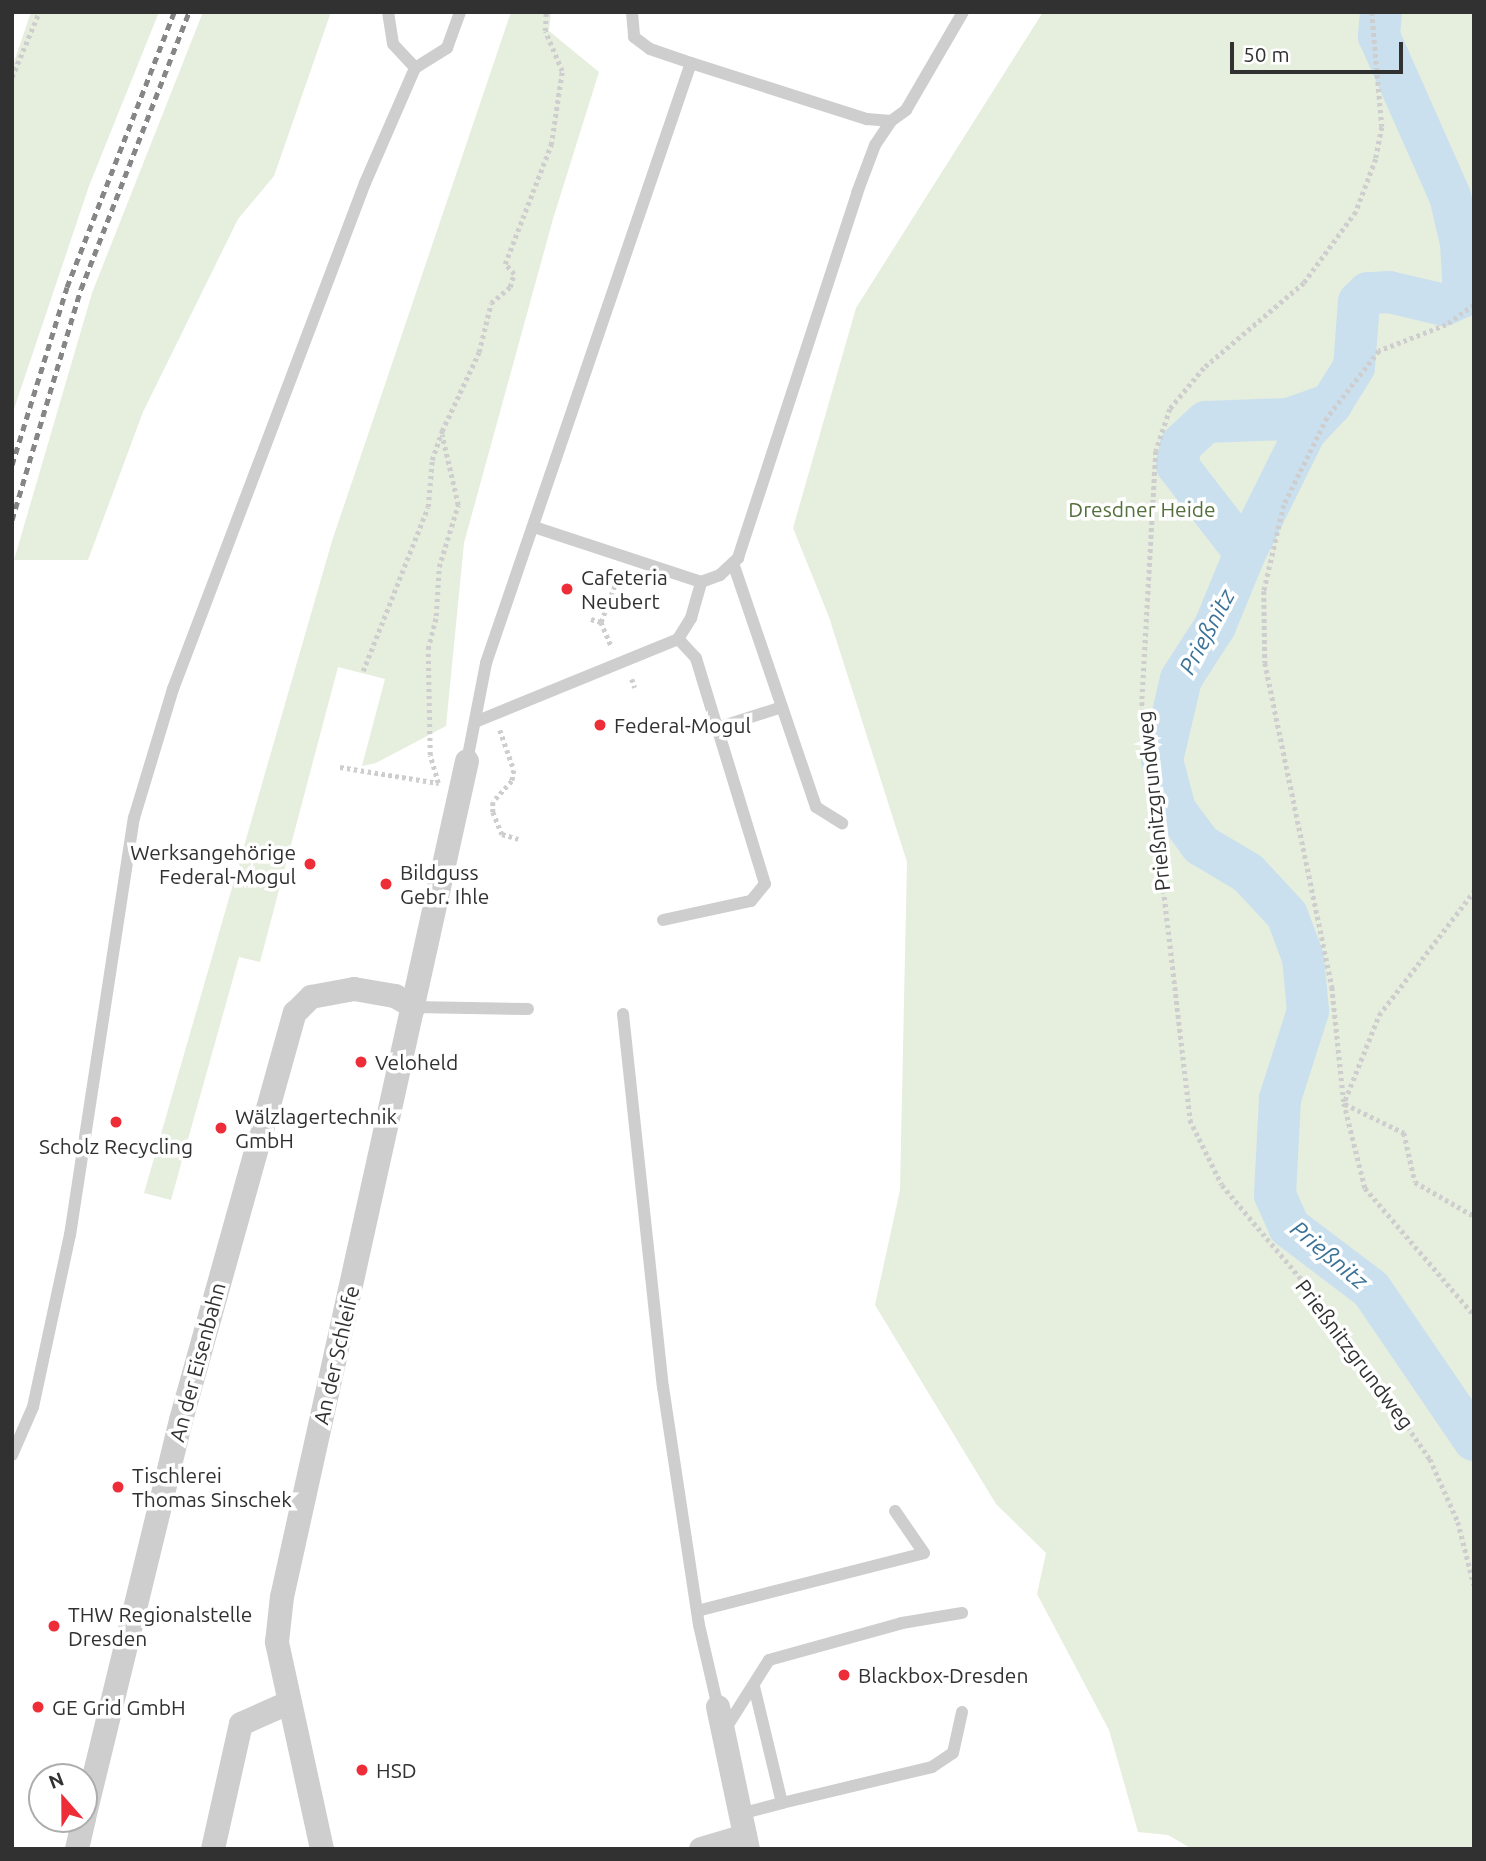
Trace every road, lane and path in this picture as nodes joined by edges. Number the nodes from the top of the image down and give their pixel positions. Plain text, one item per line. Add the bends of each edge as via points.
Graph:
1 (38, 12) edge
2 (388, 12) edge
3 (460, 12) edge
4 (546, 12) edge
5 (632, 12) edge
6 (963, 12) edge
7 (1372, 12) edge
8 (691, 63) junction
9 (415, 68) junction
10 (12, 77) edge
11 (891, 121) junction
12 (1474, 304) edge
13 (442, 430) junction
14 (534, 527) junction
15 (625, 557) junction
16 (733, 563) junction
17 (701, 582) junction
18 (592, 619) dead end
19 (601, 622) junction
20 (678, 639) junction
21 (620, 664) junction
22 (363, 671) dead end
23 (632, 679) dead end
24 (635, 688) dead end
25 (782, 707) junction
26 (475, 722) junction
27 (717, 728) junction
28 (499, 729) dead end
29 (467, 761) joint
30 (340, 767) dead end
31 (438, 783) junction
32 (463, 789) junction
33 (842, 823) dead end
34 (517, 839) dead end
35 (1474, 891) edge
36 (663, 920) dead end
37 (414, 1007) junction
38 (528, 1009) dead end
39 (623, 1014) dead end
40 (1344, 1103) junction
41 (1474, 1216) edge
42 (1474, 1315) edge
43 (12, 1455) edge
44 (895, 1511) dead end
45 (1474, 1586) edge
46 (697, 1611) junction
47 (962, 1613) dead end
48 (754, 1686) junction
49 (288, 1703) junction
50 (718, 1707) joint
51 (962, 1712) dead end
52 (723, 1733) junction
53 (98, 1763) edge
54 (782, 1803) junction
55 (745, 1833) edge
56 (213, 1849) edge
57 (323, 1849) edge
58 (701, 1849) edge

1 - 10 path
2 - 9 lane via 393,44
3 - 9 lane via 447,48
4 - 13 path via 545,31 562,71 551,145 505,264 514,274 510,287 491,303 479,352
5 - 8 lane via 634,37 650,49
6 - 11 lane via 906,110
7 - 45 path, Prießnitzgrundweg via 1382,127 1376,159 1356,212 1304,283 1205,368 1178,399 1156,451 1148,527 1143,715 1190,1120 1222,1185 1332,1317 1430,1459 1458,1522
8 - 11 lane via 867,119
8 - 14 lane
9 - 43 lane via 365,183 217,570 134,818 69,1235 33,1407
11 - 16 lane via 874,145 765,484
12 - 40 path via 1446,325 1379,351 1327,418 1284,505 1264,591 1265,663 1332,987
13 - 22 path via 432,460 428,507
13 - 31 path via 458,505 439,567 436,616 428,649 430,755
14 - 15 lane
14 - 26 lane via 486,663
15 - 17 lane
15 - 19 path
16 - 17 lane
16 - 25 lane
17 - 20 lane via 691,618
18 - 19 path
19 - 21 path
20 - 21 lane
20 - 27 lane via 696,658
21 - 26 lane
23 - 24 path
25 - 27 lane
25 - 33 lane via 816,807
26 - 29 lane
27 - 36 lane via 765,884 751,901
28 - 34 path via 514,770 512,781 493,802 493,812 502,834
29 - 32 street, An der Schleife
30 - 31 path
31 - 32 path
32 - 37 street, An der Schleife via 416,980
35 - 40 path via 1379,1015
37 - 38 lane
37 - 49 street, An der Schleife via 282,1597 277,1642
37 - 53 street, An der Eisenbahn via 395,996 354,989 311,997 295,1013 181,1420
39 - 46 lane via 663,1387
40 - 41 path via 1404,1133 1415,1182
40 - 42 path via 1365,1188
44 - 46 lane via 924,1553
46 - 50 lane
47 - 48 lane via 902,1623 769,1660
48 - 52 lane
48 - 54 lane
49 - 56 street via 241,1724
49 - 57 street, An der Schleife
50 - 52 street
51 - 54 lane via 953,1753 932,1767
52 - 55 street
54 - 55 lane
55 - 58 street

